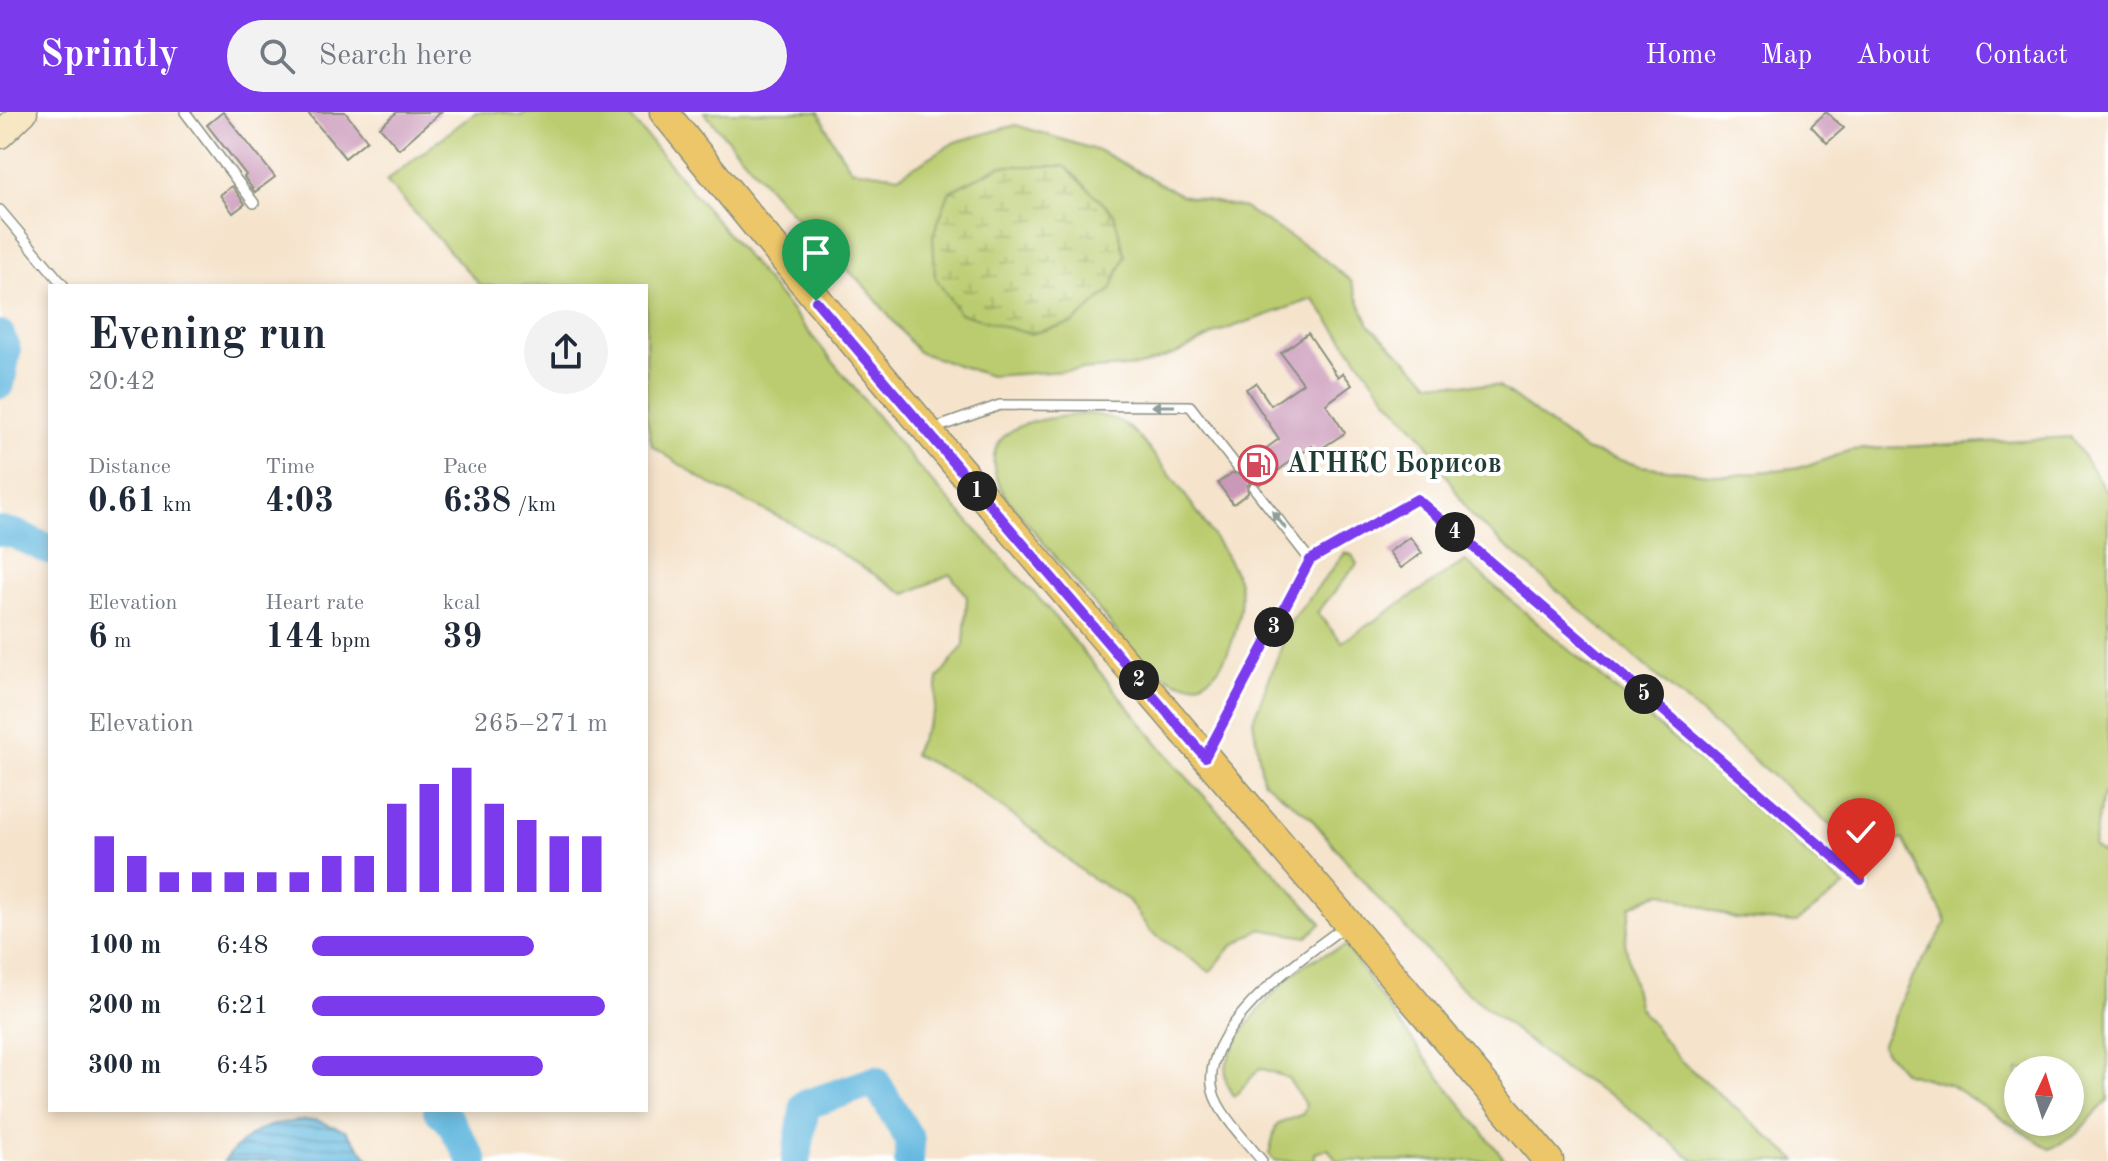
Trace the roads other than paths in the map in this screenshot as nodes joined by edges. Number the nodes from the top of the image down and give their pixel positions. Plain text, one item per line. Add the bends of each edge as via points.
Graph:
1 (24, 112) edge
2 (185, 112) edge
3 (664, 112) edge
4 (0, 135) edge
5 (254, 203) dead end
6 (0, 210) edge
7 (62, 284) edge
8 (926, 431) junction
9 (1238, 468) dead end
10 (1254, 488) dead end
11 (1310, 560) junction
12 (1205, 757) junction
13 (1861, 880) dead end
14 (1348, 924) junction
15 (1262, 1161) edge
16 (1549, 1161) edge

1 - 4 street
2 - 5 lane
3 - 8 main road
6 - 7 lane
9 -> 8 lane via 1190,406 1000,405
8 - 12 main road
11 -> 10 lane
11 - 12 lane
11 - 13 lane via 1417,499
12 - 14 main road
14 - 15 lane via 1257,997 1214,1060 1212,1089 1219,1105
14 - 16 main road

